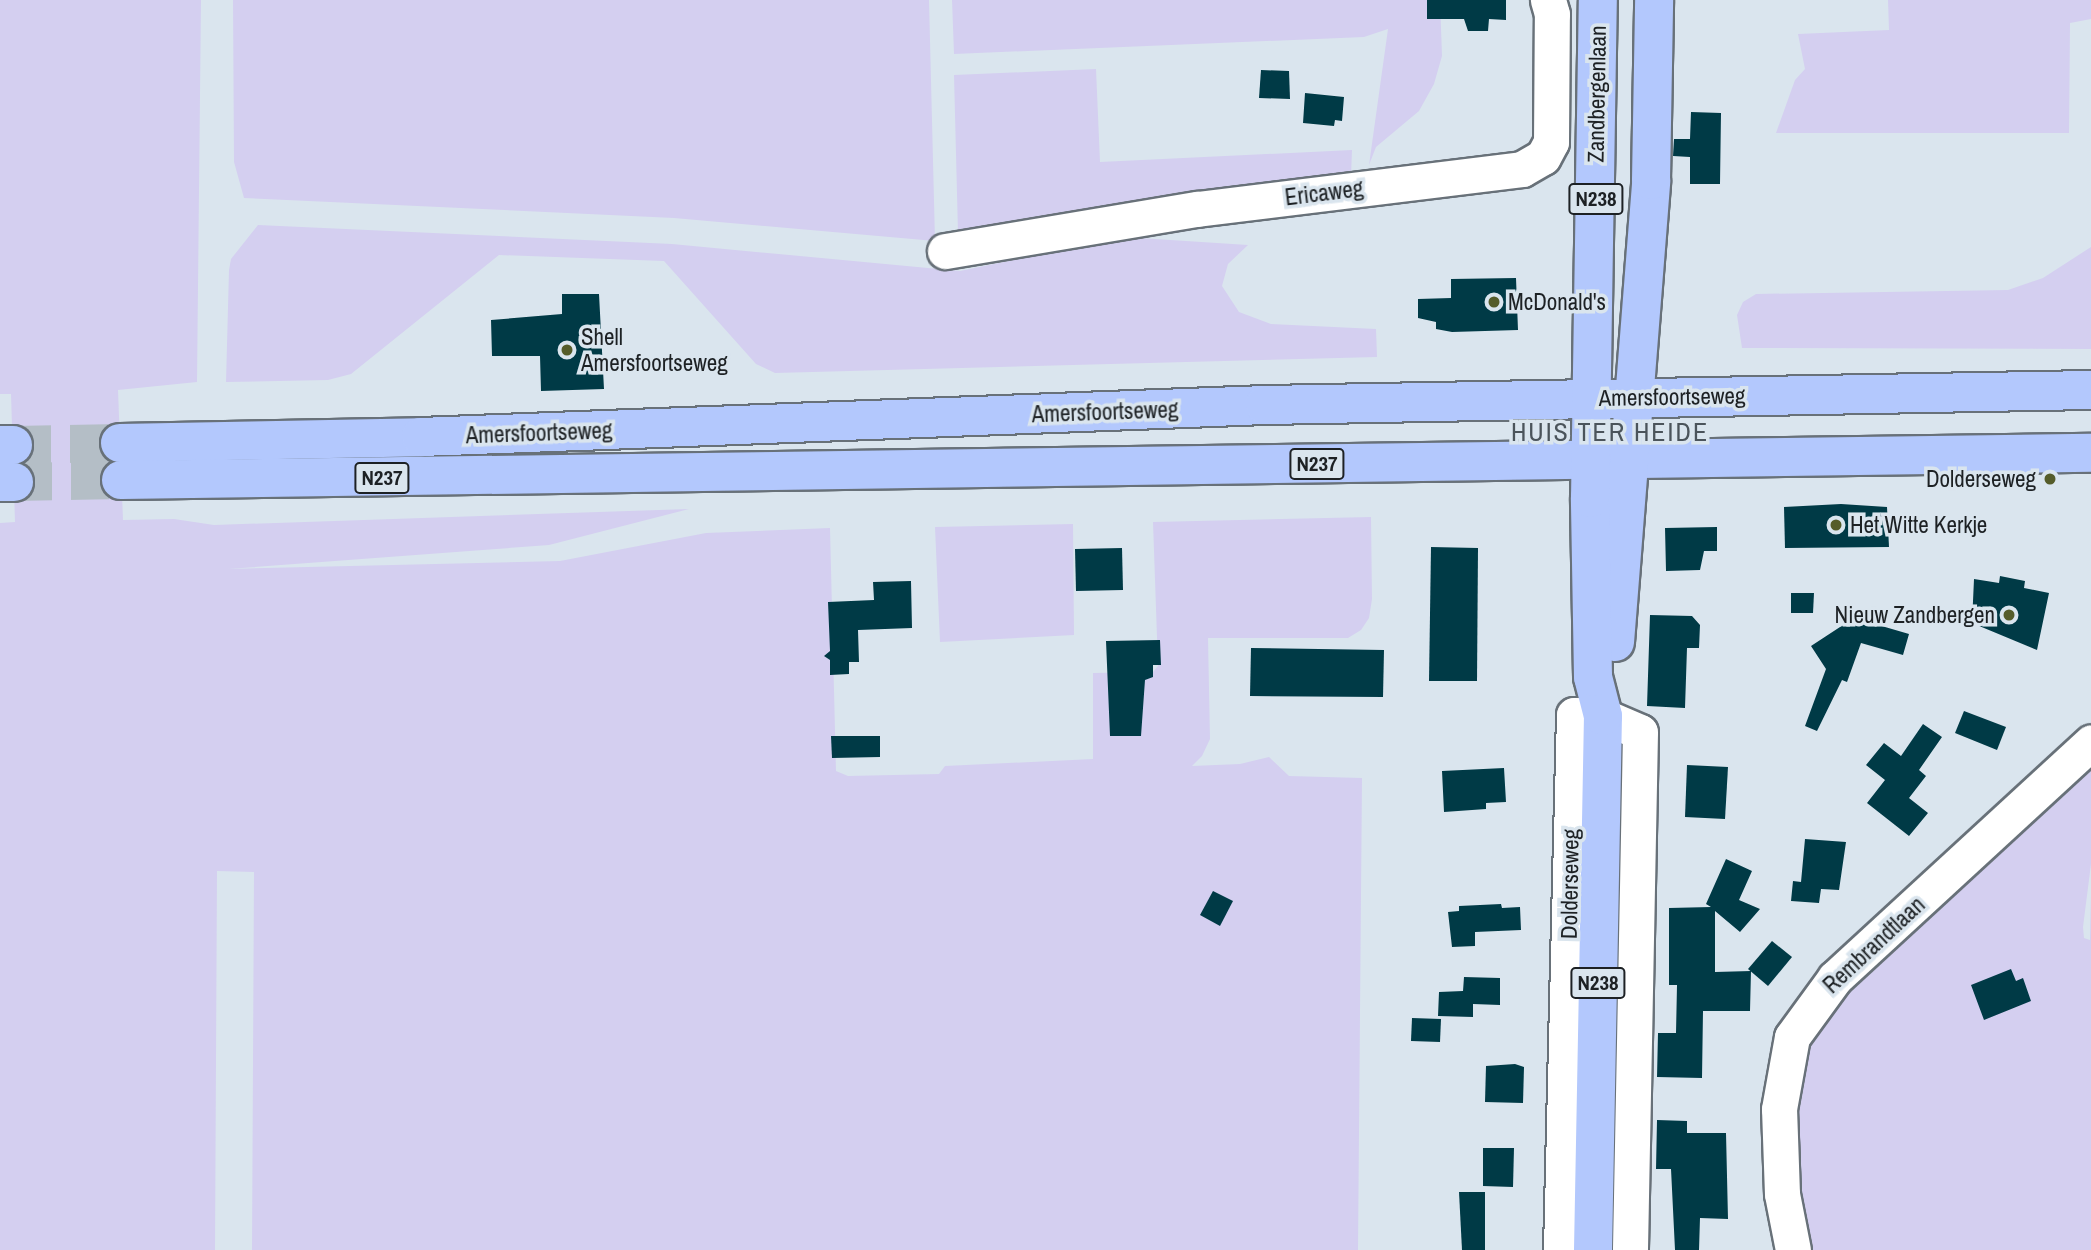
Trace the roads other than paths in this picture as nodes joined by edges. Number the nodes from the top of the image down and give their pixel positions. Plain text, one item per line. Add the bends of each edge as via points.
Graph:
1 (1548, 0) edge
2 (1598, 0) edge
3 (1654, 0) edge
4 (945, 251) dead end
5 (2091, 390) edge
6 (1635, 397) junction
7 (1593, 398) junction
8 (2091, 453) edge
9 (1630, 458) junction
10 (1591, 459) junction
11 (1603, 716) junction
12 (2091, 743) edge
13 (1561, 1250) edge
14 (1593, 1250) edge
15 (1630, 1250) edge
16 (1793, 1250) edge

1 - 4 street, Ericaweg via 1551,142 1543,157 1522,169 1197,209
2 - 7 main road, Zandbergenlaan / N238
3 - 6 main road, N238 via 1651,180
5 - 6 main road, Amersfoortseweg / N237
6 - 7 main road, Amersfoortseweg / N237
6 - 9 main road, N238
7 - 10 main road, N238
7 - 10 main road, Amersfoortseweg / N237 via 121,461
8 - 9 main road, Amersfoortseweg / N237
9 - 10 main road, Amersfoortseweg / N237
9 - 11 main road, Dolderseweg / N238 via 1611,693
10 - 11 main road, Dolderseweg / N238 via 1593,677
11 - 13 street, Dolderseweg via 1574,715
11 - 14 main road, Dolderseweg / N238
11 - 15 street via 1640,732
12 - 16 street, Rembrandtlaan via 1835,978 1792,1037 1779,1109 1782,1194

